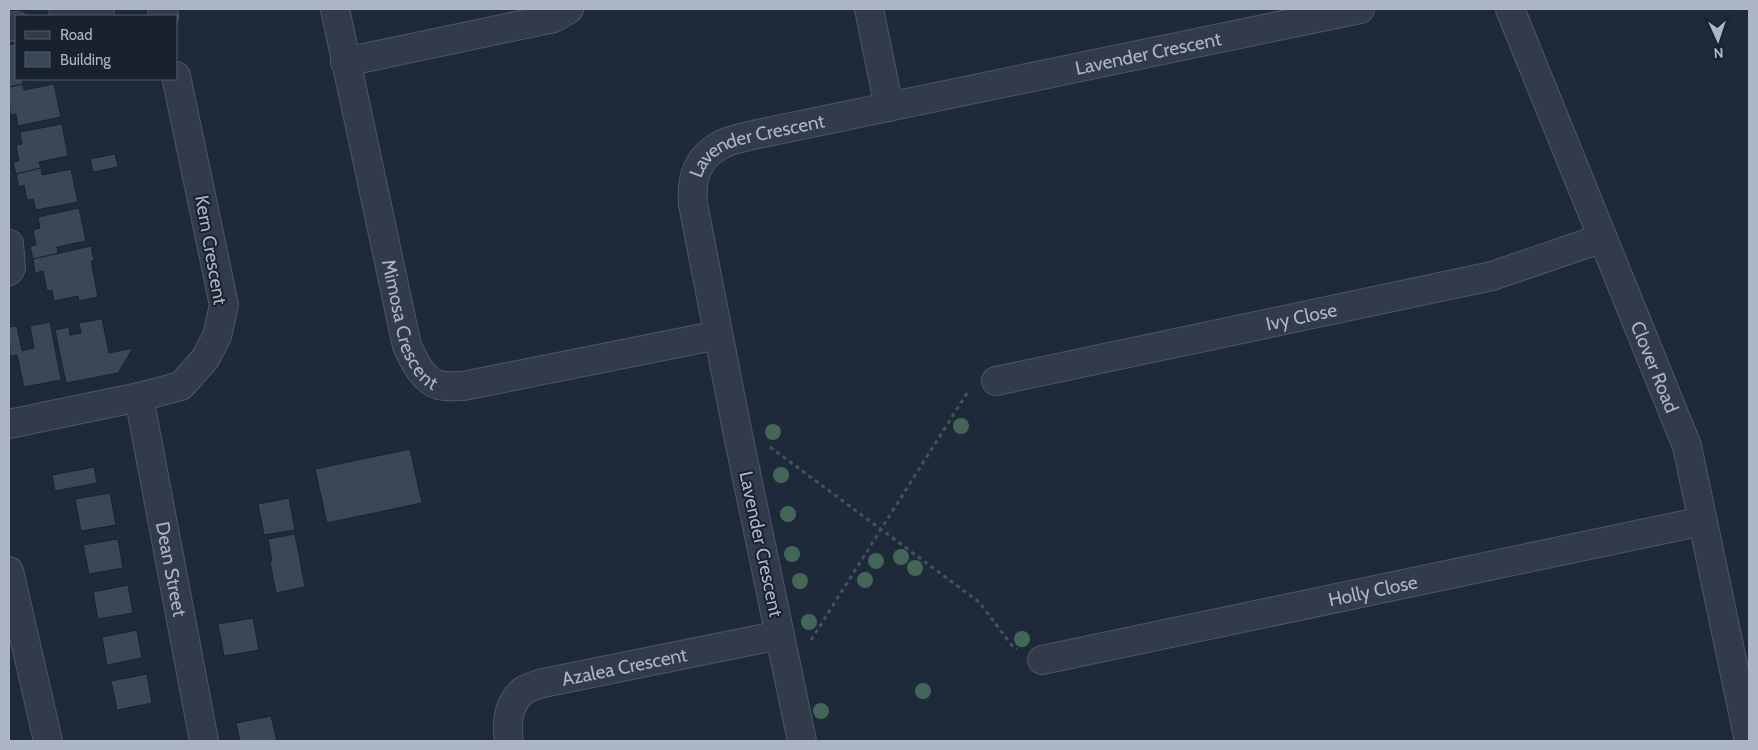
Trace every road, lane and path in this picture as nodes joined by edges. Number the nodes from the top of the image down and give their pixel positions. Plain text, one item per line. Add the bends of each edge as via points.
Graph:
1 (100, 9) edge
2 (335, 9) edge
3 (569, 9) edge
4 (869, 9) edge
5 (1360, 9) edge
6 (1510, 9) edge
7 (68, 15) edge
8 (345, 62) junction
9 (177, 80) edge
10 (889, 107) junction
11 (1603, 238) junction
12 (9, 244) edge
13 (9, 271) edge
14 (718, 335) junction
15 (996, 381) dead end
16 (968, 390) dead end
17 (139, 396) junction
18 (9, 424) edge
19 (766, 443) dead end
20 (1703, 521) junction
21 (881, 530) junction
22 (9, 571) edge
23 (15, 630) edge
24 (780, 635) junction
25 (811, 641) dead end
26 (1013, 647) dead end
27 (1042, 660) dead end
28 (48, 741) edge
29 (204, 741) edge
30 (509, 741) edge
31 (802, 741) edge
32 (1749, 741) edge

1 - 7 street
2 - 8 street, Mimosa Crescent
3 - 8 street via 554,18
4 - 10 street
5 - 10 street, Lavender Crescent
6 - 11 street, Clover Road
8 - 14 street, Mimosa Crescent via 407,346 423,375 438,385 463,386
9 - 17 street, Kern Crescent via 224,305 217,336 205,359 181,386
10 - 14 street, Lavender Crescent via 753,135 720,145 705,156 691,186 692,204
11 - 15 street, Ivy Close via 1492,276
11 - 20 street, Clover Road via 1687,446
12 - 13 street
14 - 24 street, Lavender Crescent
16 - 21 path
17 - 18 street, Kern Crescent
17 - 29 street, Dean Street
19 - 21 path
20 - 27 street, Holly Close
20 - 32 street, Clover Road
21 - 25 path
21 - 26 path via 979,602
22 - 23 street
23 - 28 street
24 - 30 street, Azalea Crescent via 543,682 525,690 512,704 507,717
24 - 31 street, Lavender Crescent

